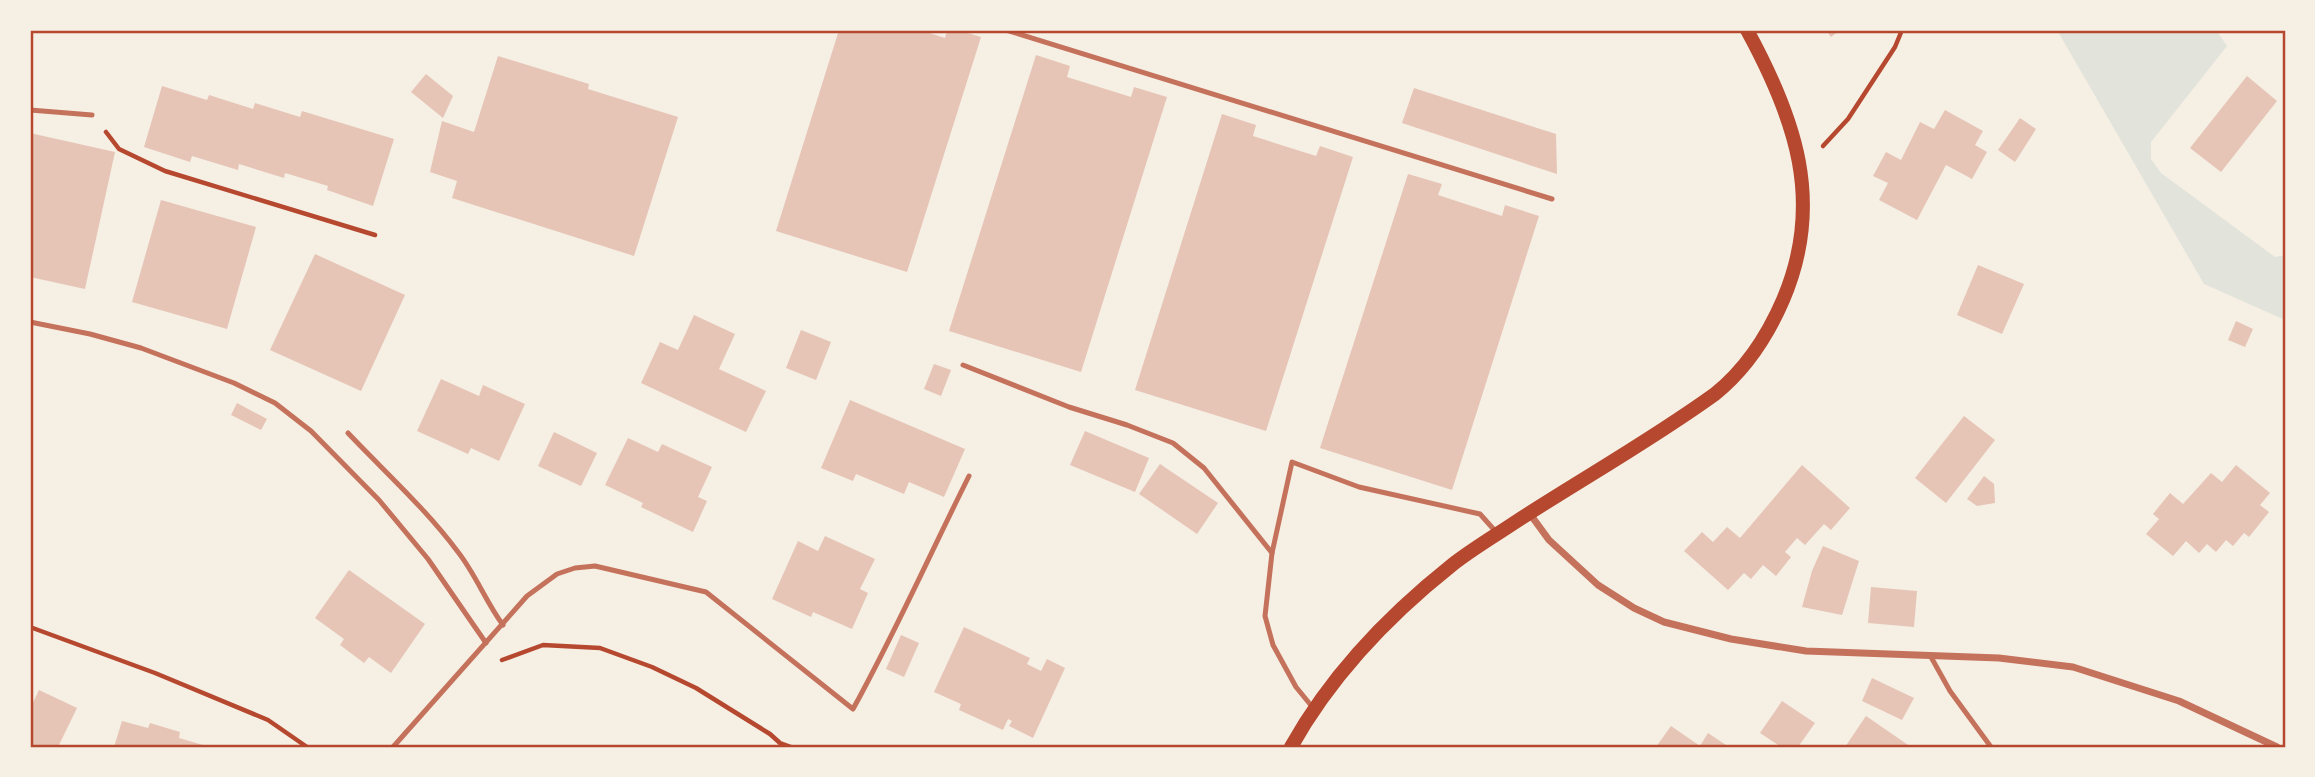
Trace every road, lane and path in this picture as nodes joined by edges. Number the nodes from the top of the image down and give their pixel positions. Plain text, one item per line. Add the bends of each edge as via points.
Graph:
1 (1006, 30) edge
2 (1747, 30) edge
3 (1902, 30) edge
4 (30, 110) edge
5 (92, 115) joint
6 (1827, 143) dead end
7 (1552, 200) dead end
8 (375, 235) dead end
9 (30, 323) edge
10 (962, 365) dead end
11 (348, 433) dead end
12 (969, 476) dead end
13 (1529, 513) junction
14 (1498, 534) junction
15 (1272, 553) junction
16 (503, 625) junction
17 (30, 627) edge
18 (486, 643) junction
19 (1931, 657) junction
20 (471, 660) junction
21 (1314, 709) junction
22 (307, 747) edge
23 (393, 747) edge
24 (792, 747) edge
25 (1291, 747) edge
26 (1991, 747) edge
27 (2277, 747) edge

1 - 7 lane
2 - 13 main road via 1781,100 1803,180 1801,241 1780,307 1749,360 1721,390
3 - 6 path via 1895,47
4 - 5 lane
5 - 8 path via 119,149 164,171
9 - 18 lane via 141,348 275,403 311,430 379,500 428,559
10 - 15 lane via 1173,443 1204,468
11 - 16 lane via 457,550
12 - 16 lane via 853,709 706,592 694,589 595,566 575,568 557,574 527,596
13 - 14 main road
13 - 19 street via 1549,540 1598,584 1664,622 1807,651
14 - 15 lane via 1480,514 1359,487 1292,462
14 - 21 main road via 1414,598
15 - 21 lane via 1265,616 1273,645
16 - 18 lane
17 - 22 path via 268,720
18 - 20 lane
19 - 26 lane
19 - 27 street via 1999,658 2073,667 2179,701
20 - 23 lane
20 - 24 path via 494,663 543,645 600,648 696,688
21 - 25 main road

